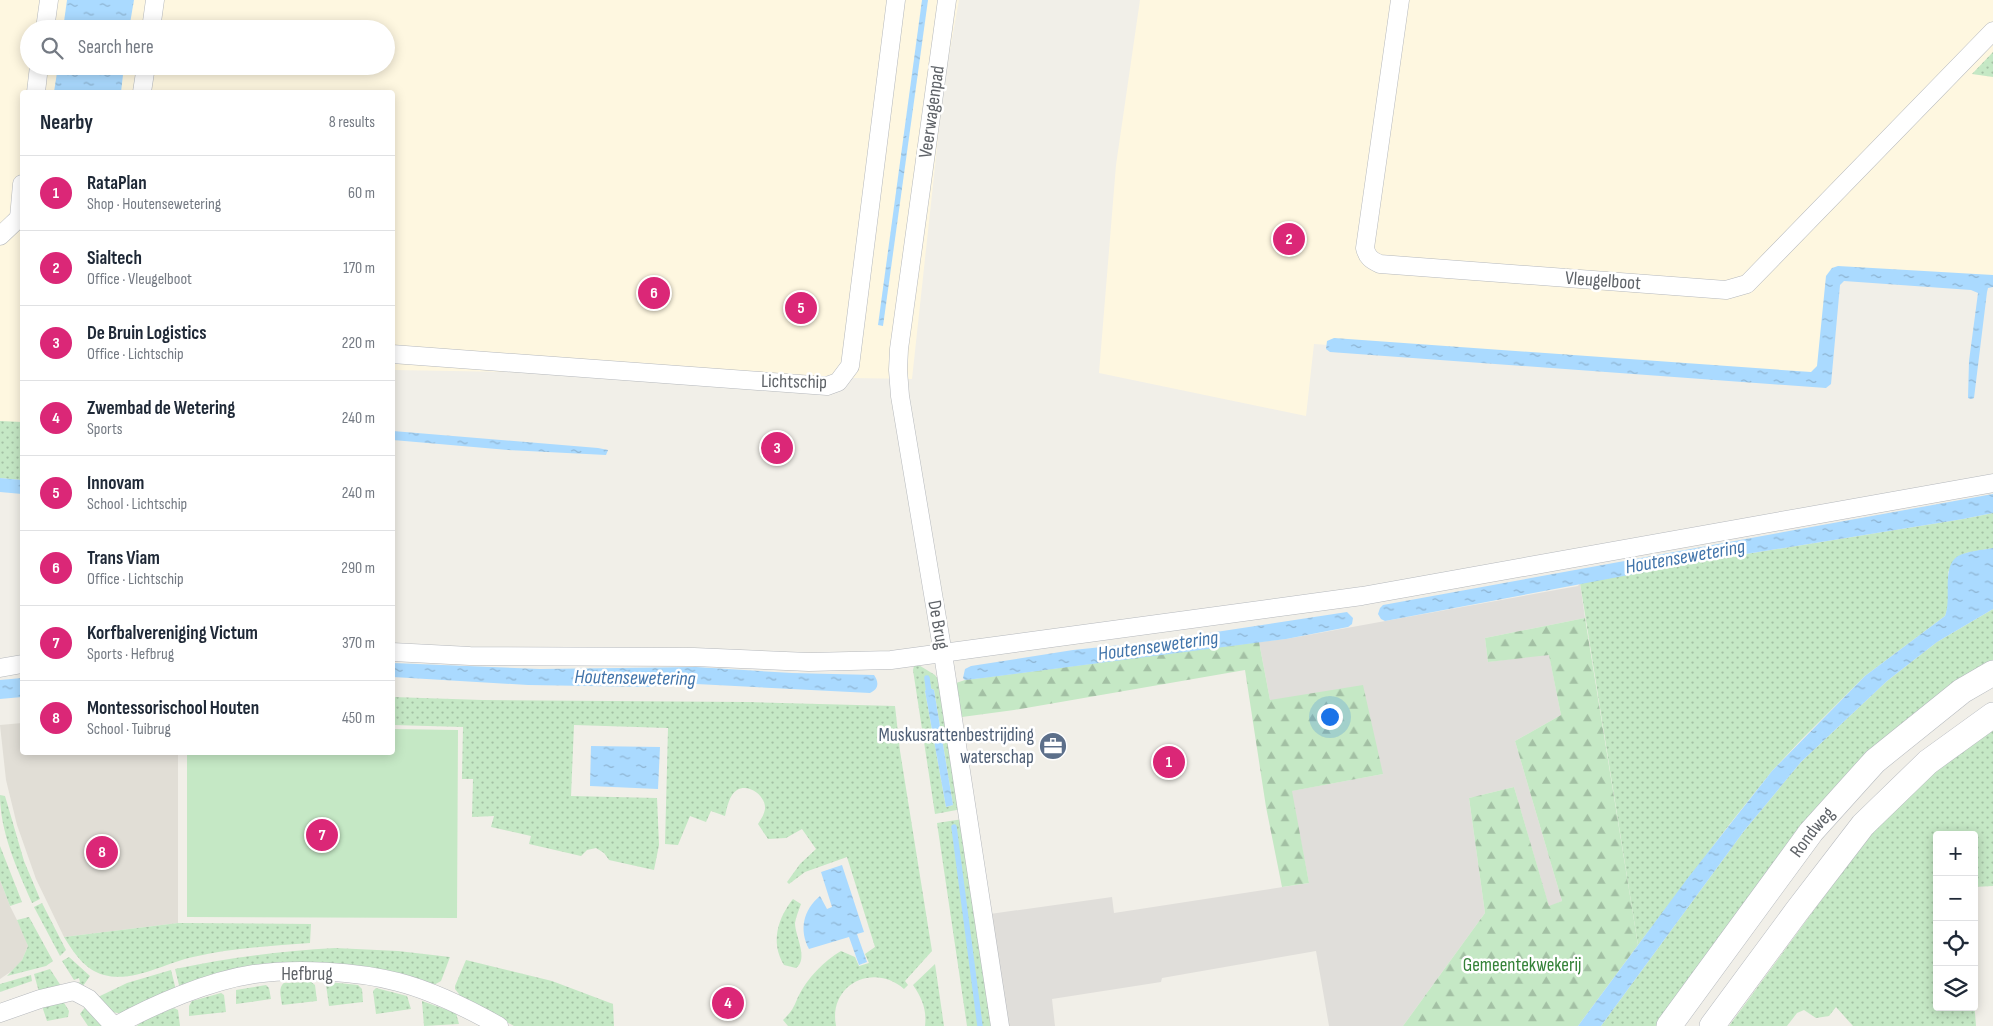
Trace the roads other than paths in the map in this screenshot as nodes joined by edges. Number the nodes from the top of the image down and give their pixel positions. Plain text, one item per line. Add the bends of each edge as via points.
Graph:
1 (49, 0) edge
2 (155, 0) edge
3 (896, 0) edge
4 (948, 0) edge
5 (1400, 0) edge
6 (46, 20) edge
7 (152, 20) edge
8 (1993, 31) edge
9 (39, 75) edge
10 (145, 75) edge
11 (36, 90) edge
12 (142, 90) edge
13 (20, 219) edge
14 (916, 224) joint
15 (0, 236) edge
16 (395, 354) edge
17 (1993, 483) edge
18 (395, 652) edge
19 (943, 654) junction
20 (20, 664) edge
21 (0, 668) edge
22 (1993, 673) edge
23 (1993, 715) edge
24 (0, 1013) edge
25 (114, 1026) edge
26 (499, 1026) edge
27 (1000, 1026) edge
28 (1669, 1026) edge
29 (1712, 1026) edge

1 - 6 street
2 - 7 street
3 - 16 street, Lichtschip via 850,366 838,382 827,386
4 - 14 street, Veerwagenpad
5 - 8 street, Vleugelboot via 1365,248 1372,261 1726,290 1747,284
9 - 11 street
10 - 12 street
13 - 15 street
14 - 19 street, De Brug via 898,370
17 - 19 street via 1362,596
18 - 19 street via 809,662 891,660
19 - 27 street, De Brug
20 - 21 street
22 - 28 main road, Rondweg via 1962,691 1874,760 1811,832
23 - 29 main road, Rondweg via 1928,762 1863,825
24 - 25 street via 74,991 89,1000
25 - 26 street, Hefbrug via 146,1008 180,995 253,974 319,972 398,982 464,1006

